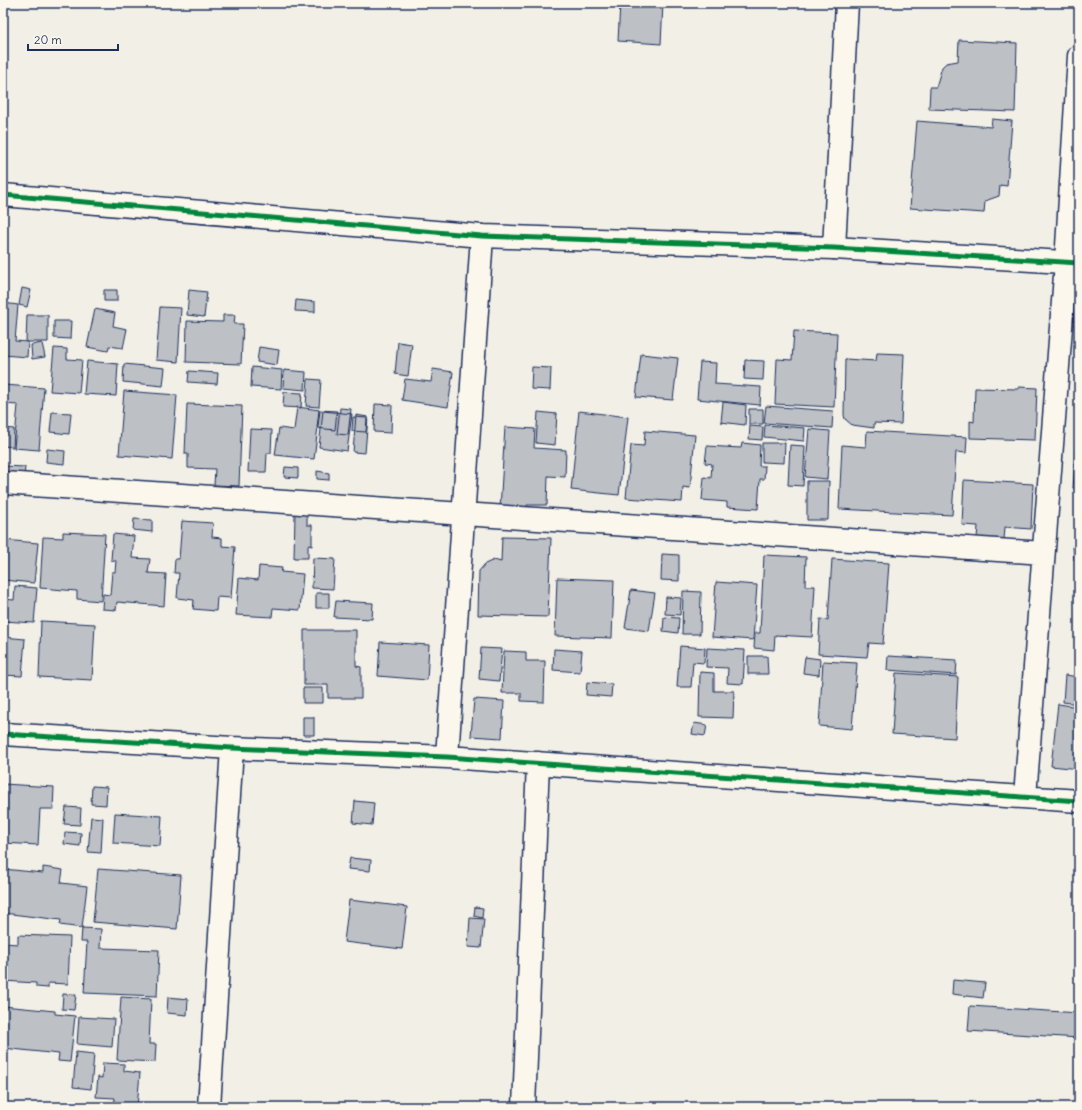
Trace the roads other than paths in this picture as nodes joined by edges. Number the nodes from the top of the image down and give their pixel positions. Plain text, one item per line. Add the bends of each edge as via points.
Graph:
1 (847, 3) edge
2 (1079, 56) edge
3 (3, 195) edge
4 (482, 236) junction
5 (834, 248) junction
6 (1072, 262) edge
7 (3, 484) edge
8 (462, 515) junction
9 (1043, 553) junction
10 (3, 734) edge
11 (232, 748) junction
12 (447, 757) junction
13 (538, 763) junction
14 (1025, 797) junction
15 (1079, 801) edge
16 (209, 1107) edge
17 (524, 1107) edge

1 - 5 street
2 - 6 street
3 - 4 street
4 - 5 street
4 - 8 street
5 - 6 street
6 - 9 street
7 - 8 street
8 - 9 street
8 - 12 street
9 - 14 street
10 - 11 street
11 - 12 street
11 - 16 street
12 - 13 street
13 - 14 street
13 - 17 street
14 - 15 street

